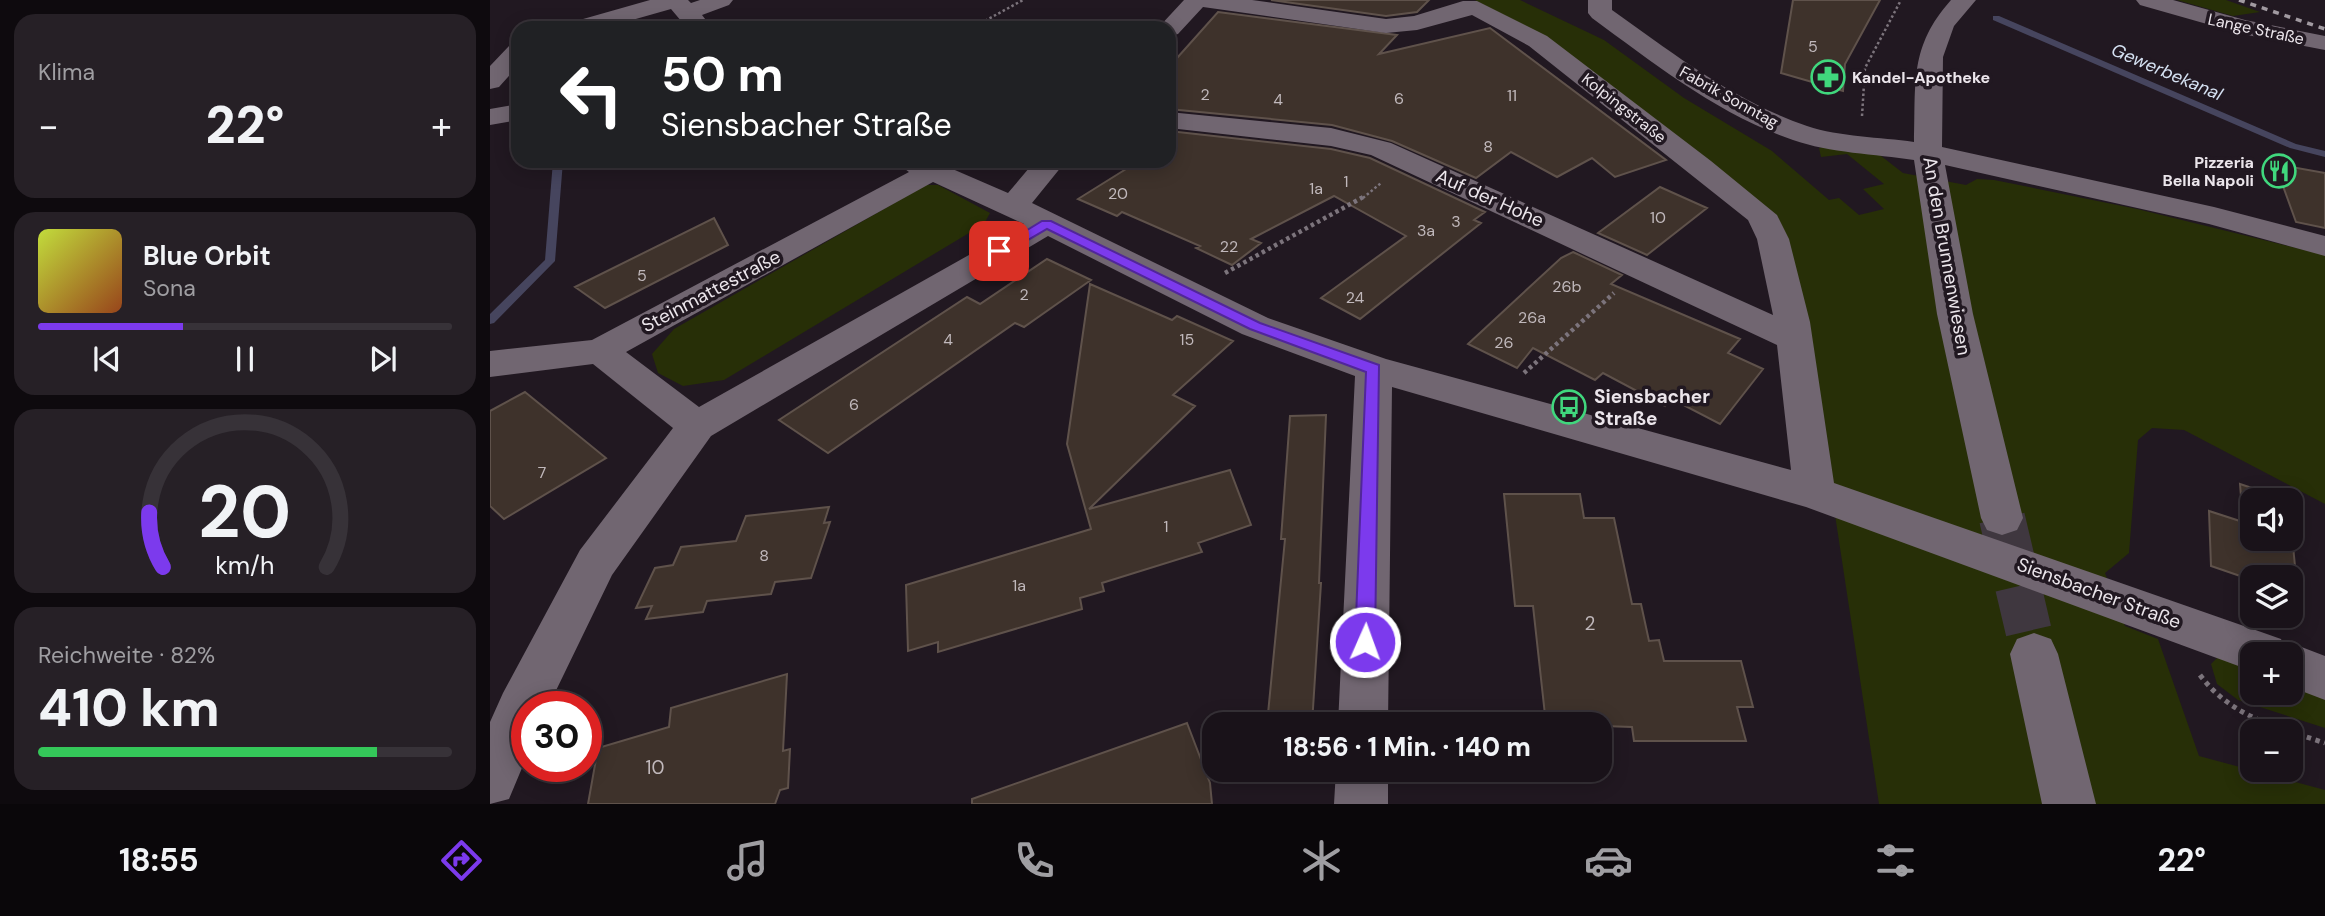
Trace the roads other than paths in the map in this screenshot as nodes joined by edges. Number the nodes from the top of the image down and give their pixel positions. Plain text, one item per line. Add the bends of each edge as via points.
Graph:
1 (721, 0) edge
2 (1196, 0) edge
3 (1202, 0) edge
4 (1600, 0) edge
5 (1964, 0) edge
6 (2148, 0) edge
7 (688, 14) edge
8 (633, 21) edge
9 (1176, 21) edge
10 (2325, 43) edge
11 (511, 58) edge
12 (490, 81) edge
13 (511, 113) edge
14 (490, 117) edge
15 (1176, 121) edge
16 (1928, 153) junction
17 (917, 168) edge
18 (925, 168) edge
19 (1045, 168) edge
20 (1013, 206) junction
21 (1046, 224) junction
22 (2325, 246) edge
23 (1793, 338) junction
24 (600, 351) junction
25 (494, 363) edge
26 (1374, 369) junction
27 (697, 426) junction
28 (1815, 493) junction
29 (2002, 519) tunnel mouth
30 (2240, 645) edge
31 (2034, 654) tunnel mouth
32 (2303, 670) edge
33 (2325, 678) edge
34 (1363, 712) edge
35 (490, 781) edge
36 (1362, 782) edge
37 (1361, 804) edge
38 (2069, 804) edge

1 - 7 street
2 - 9 street
3 - 23 street, Kolpingstraße via 1386,26 1477,8 1538,41 1760,215 1773,239
4 - 16 street, Fabrik Sonntag via 1600,13 1741,108 1803,134
5 - 16 street, An den Brunnenwiesen via 1943,24 1930,57
6 - 10 street, Lange Straße via 2242,27
7 - 8 street
11 - 12 street
13 - 14 street
15 - 23 street, Auf der Hohe via 1331,137 1381,149
16 - 22 street, Fabrik Sonntag via 2214,216
16 - 29 street, An den Brunnenwiesen via 1955,314
17 - 24 street, Steinmattestraße
18 - 20 street, Siensbacher Straße
19 - 20 street
20 - 21 street, Siensbacher Straße
21 - 26 street, Siensbacher Straße via 1255,326
21 - 27 street
23 - 28 street, Kolpingstraße
24 - 25 street
24 - 27 street
26 - 28 street, Siensbacher Straße
26 - 34 street
27 - 35 street via 596,563 521,709
28 - 30 street, Siensbacher Straße
31 - 38 street
32 - 33 street
36 - 37 street

